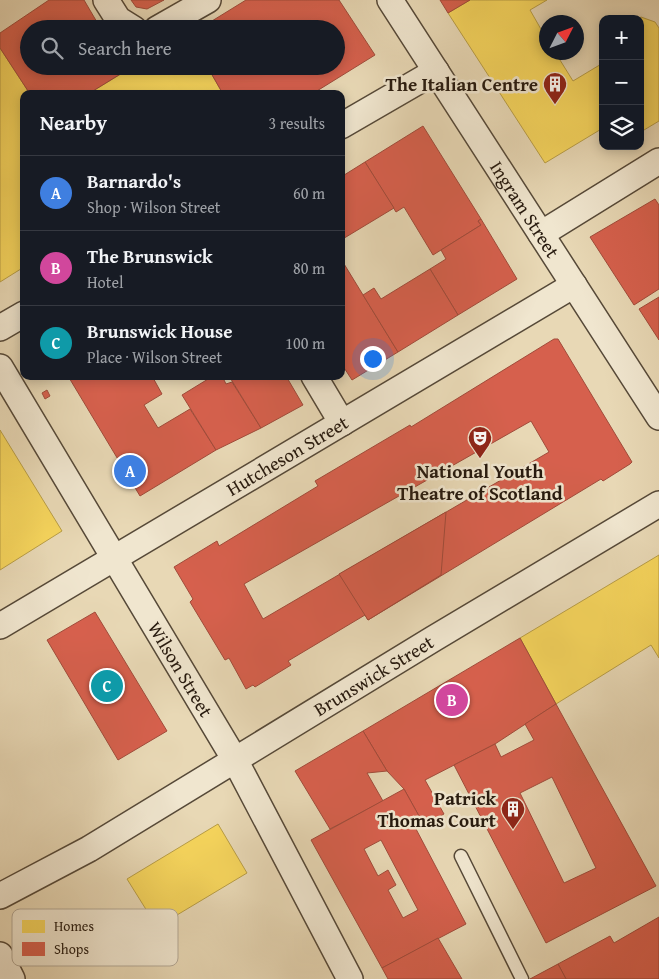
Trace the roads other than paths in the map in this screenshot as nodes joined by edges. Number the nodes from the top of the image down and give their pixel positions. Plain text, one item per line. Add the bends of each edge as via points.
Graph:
1 (106, 0) edge
2 (208, 0) edge
3 (390, 0) edge
4 (120, 20) edge
5 (173, 20) edge
6 (436, 71) junction
7 (345, 124) edge
8 (659, 161) edge
9 (541, 234) junction
10 (574, 285) junction
11 (20, 316) edge
12 (0, 328) edge
13 (0, 366) edge
14 (316, 380) edge
15 (659, 418) edge
16 (342, 423) junction
17 (659, 504) edge
18 (114, 560) junction
19 (0, 626) edge
20 (235, 760) junction
21 (461, 856) dead end
22 (0, 896) edge
23 (0, 955) edge
24 (12, 979) edge
25 (350, 979) edge
26 (522, 979) edge

1 - 4 street
2 - 5 street
3 - 6 street, Ingram Street
6 - 7 street
6 - 9 street, Ingram Street
8 - 9 street
9 - 10 street, Ingram Street
10 - 15 street, Ingram Street
10 - 16 street, Hutcheson Street
11 - 12 street
13 - 18 street, Wilson Street
14 - 16 street
16 - 18 street, Hutcheson Street
17 - 20 street, Brunswick Street
18 - 19 street, Hutcheson Street
18 - 20 street, Wilson Street
20 - 22 street, Brunswick Street via 89,849
20 - 25 street, Wilson Street
21 - 26 lane
23 - 24 street

